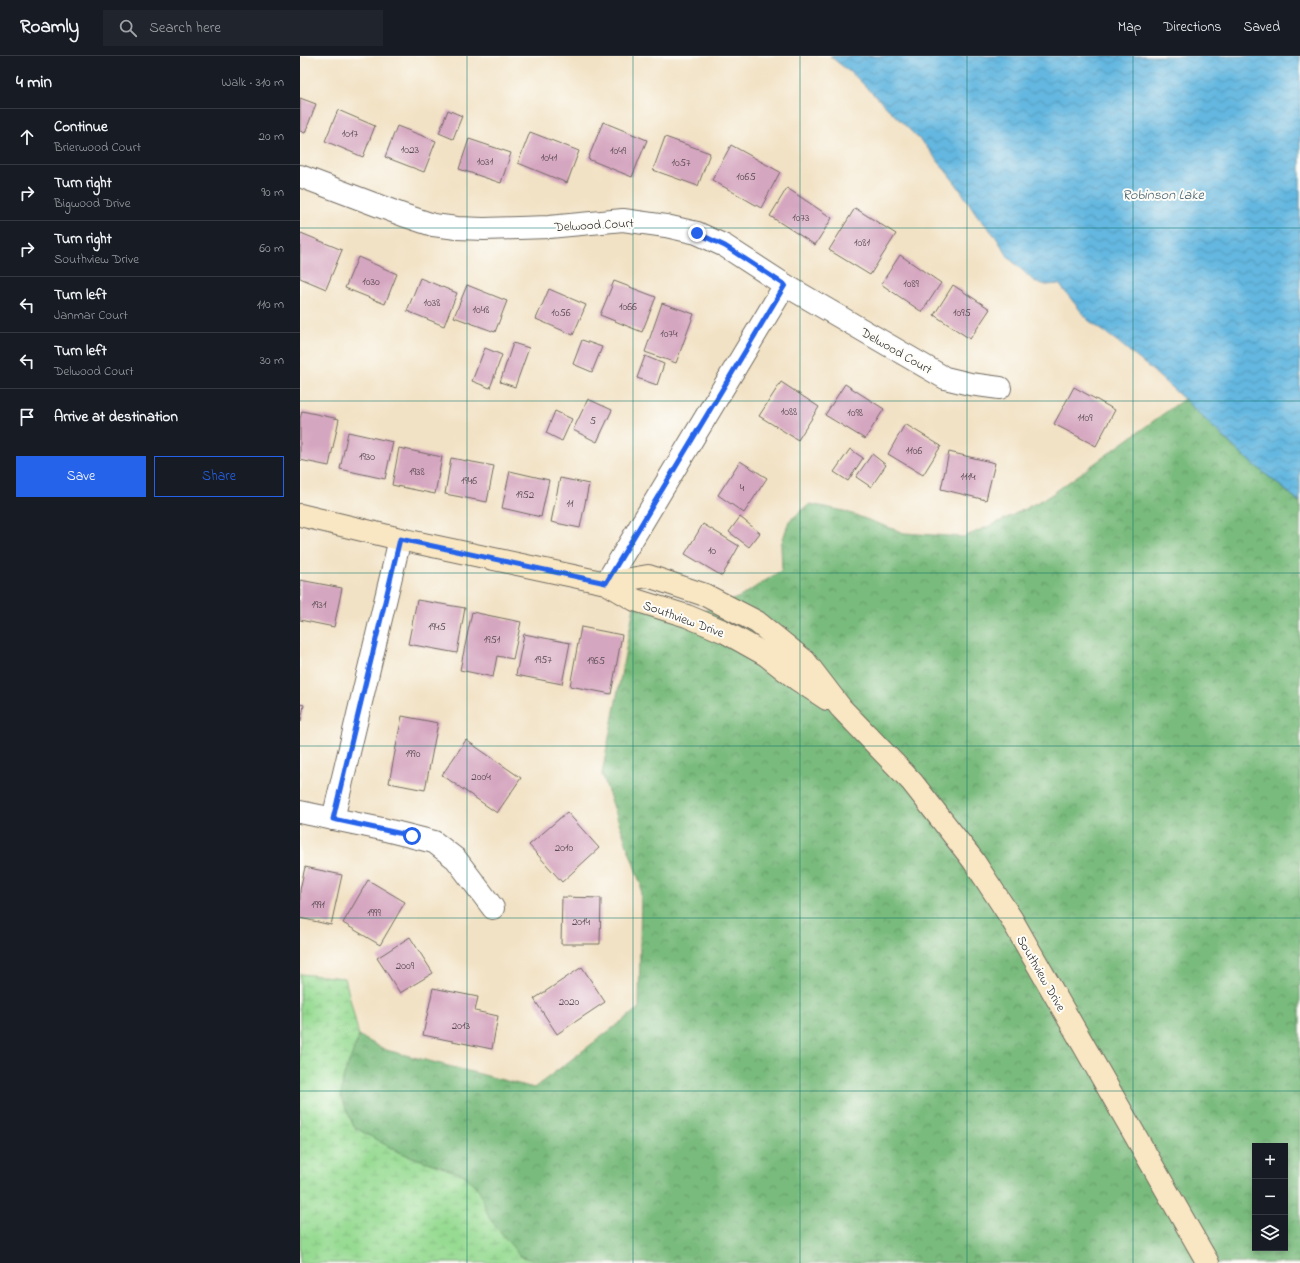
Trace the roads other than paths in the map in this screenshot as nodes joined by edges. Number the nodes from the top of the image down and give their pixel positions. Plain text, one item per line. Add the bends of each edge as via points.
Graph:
1 (300, 176) edge
2 (785, 285) junction
3 (1000, 388) dead end
4 (300, 515) edge
5 (400, 539) junction
6 (606, 583) junction
7 (300, 812) edge
8 (333, 819) junction
9 (494, 908) dead end
10 (1208, 1263) edge

1 - 2 street, Delwood Court via 433,225 484,229 549,227 623,220 666,226 697,233 725,246
2 - 3 street, Delwood Court via 945,378
2 - 6 street
4 - 5 street, Southview Drive
5 - 6 street, Southview Drive
5 - 8 street
6 - 10 street, Southview Drive via 648,576 704,595 757,622 804,661 841,708 912,782 973,860 1011,918
7 - 8 street
8 - 9 street via 434,842 456,859

